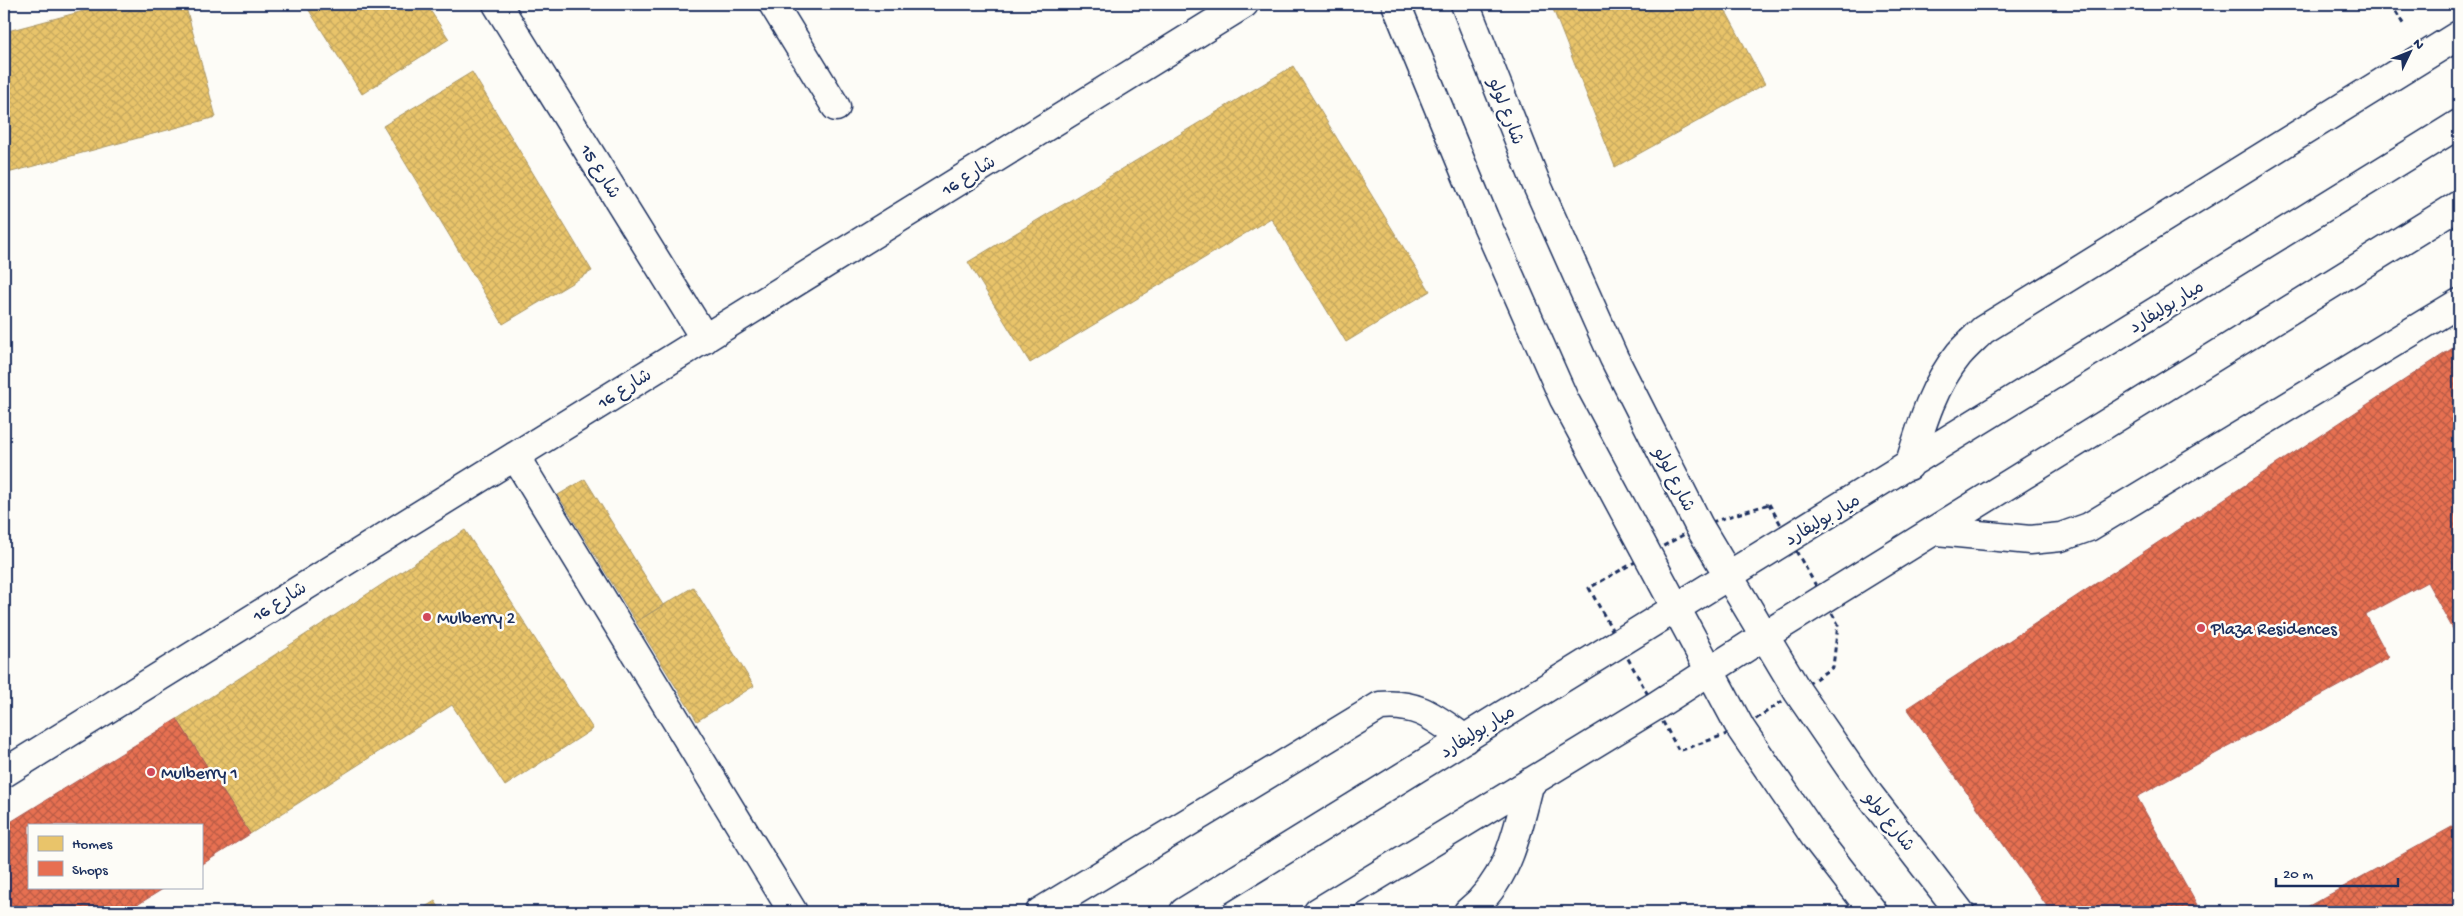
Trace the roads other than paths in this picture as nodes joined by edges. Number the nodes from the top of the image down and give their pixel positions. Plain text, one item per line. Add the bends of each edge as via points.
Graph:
1 (498, 4) edge
2 (773, 4) edge
3 (1244, 4) edge
4 (1465, 4) edge
5 (1394, 5) edge
6 (2459, 35) edge
7 (836, 106) dead end
8 (2459, 124) edge
9 (2459, 205) edge
10 (2459, 303) edge
11 (705, 339) junction
12 (515, 456) junction
13 (1909, 466) junction
14 (1937, 531) junction
15 (1729, 576) junction
16 (1675, 610) junction
17 (1764, 636) junction
18 (1709, 673) junction
19 (1465, 739) junction
20 (4, 773) edge
21 (1530, 782) junction
22 (793, 912) edge
23 (1040, 912) edge
24 (1184, 912) edge
25 (1318, 912) edge
26 (1468, 912) edge
27 (1873, 912) edge
28 (1960, 912) edge

1 - 11 street, شارع 15
2 - 7 street
3 - 11 street, شارع 16
4 - 15 street, شارع لولو via 1536,183 1614,358 1699,526
5 - 16 street via 1564,399
6 - 13 street via 1983,330 1959,354 1940,382 1925,414
8 - 13 street, ميار بوليفارد
9 - 14 street
10 - 14 street via 2089,527 2060,537 2030,540
11 - 12 street, شارع 16
12 - 20 street, شارع 16
12 - 22 street
13 - 15 street, ميار بوليفارد
14 - 17 street
15 - 16 street, ميار بوليفارد
15 - 17 street, شارع لولو
16 - 18 street
16 - 19 street, ميار بوليفارد
17 - 18 street
17 - 28 street, شارع لولو via 1864,788
18 - 21 street
18 - 27 street via 1741,729 1815,837
19 - 23 street via 1417,708 1399,704 1380,706
19 - 24 street, ميار بوليفارد
21 - 25 street
21 - 26 street via 1512,853 1487,895

